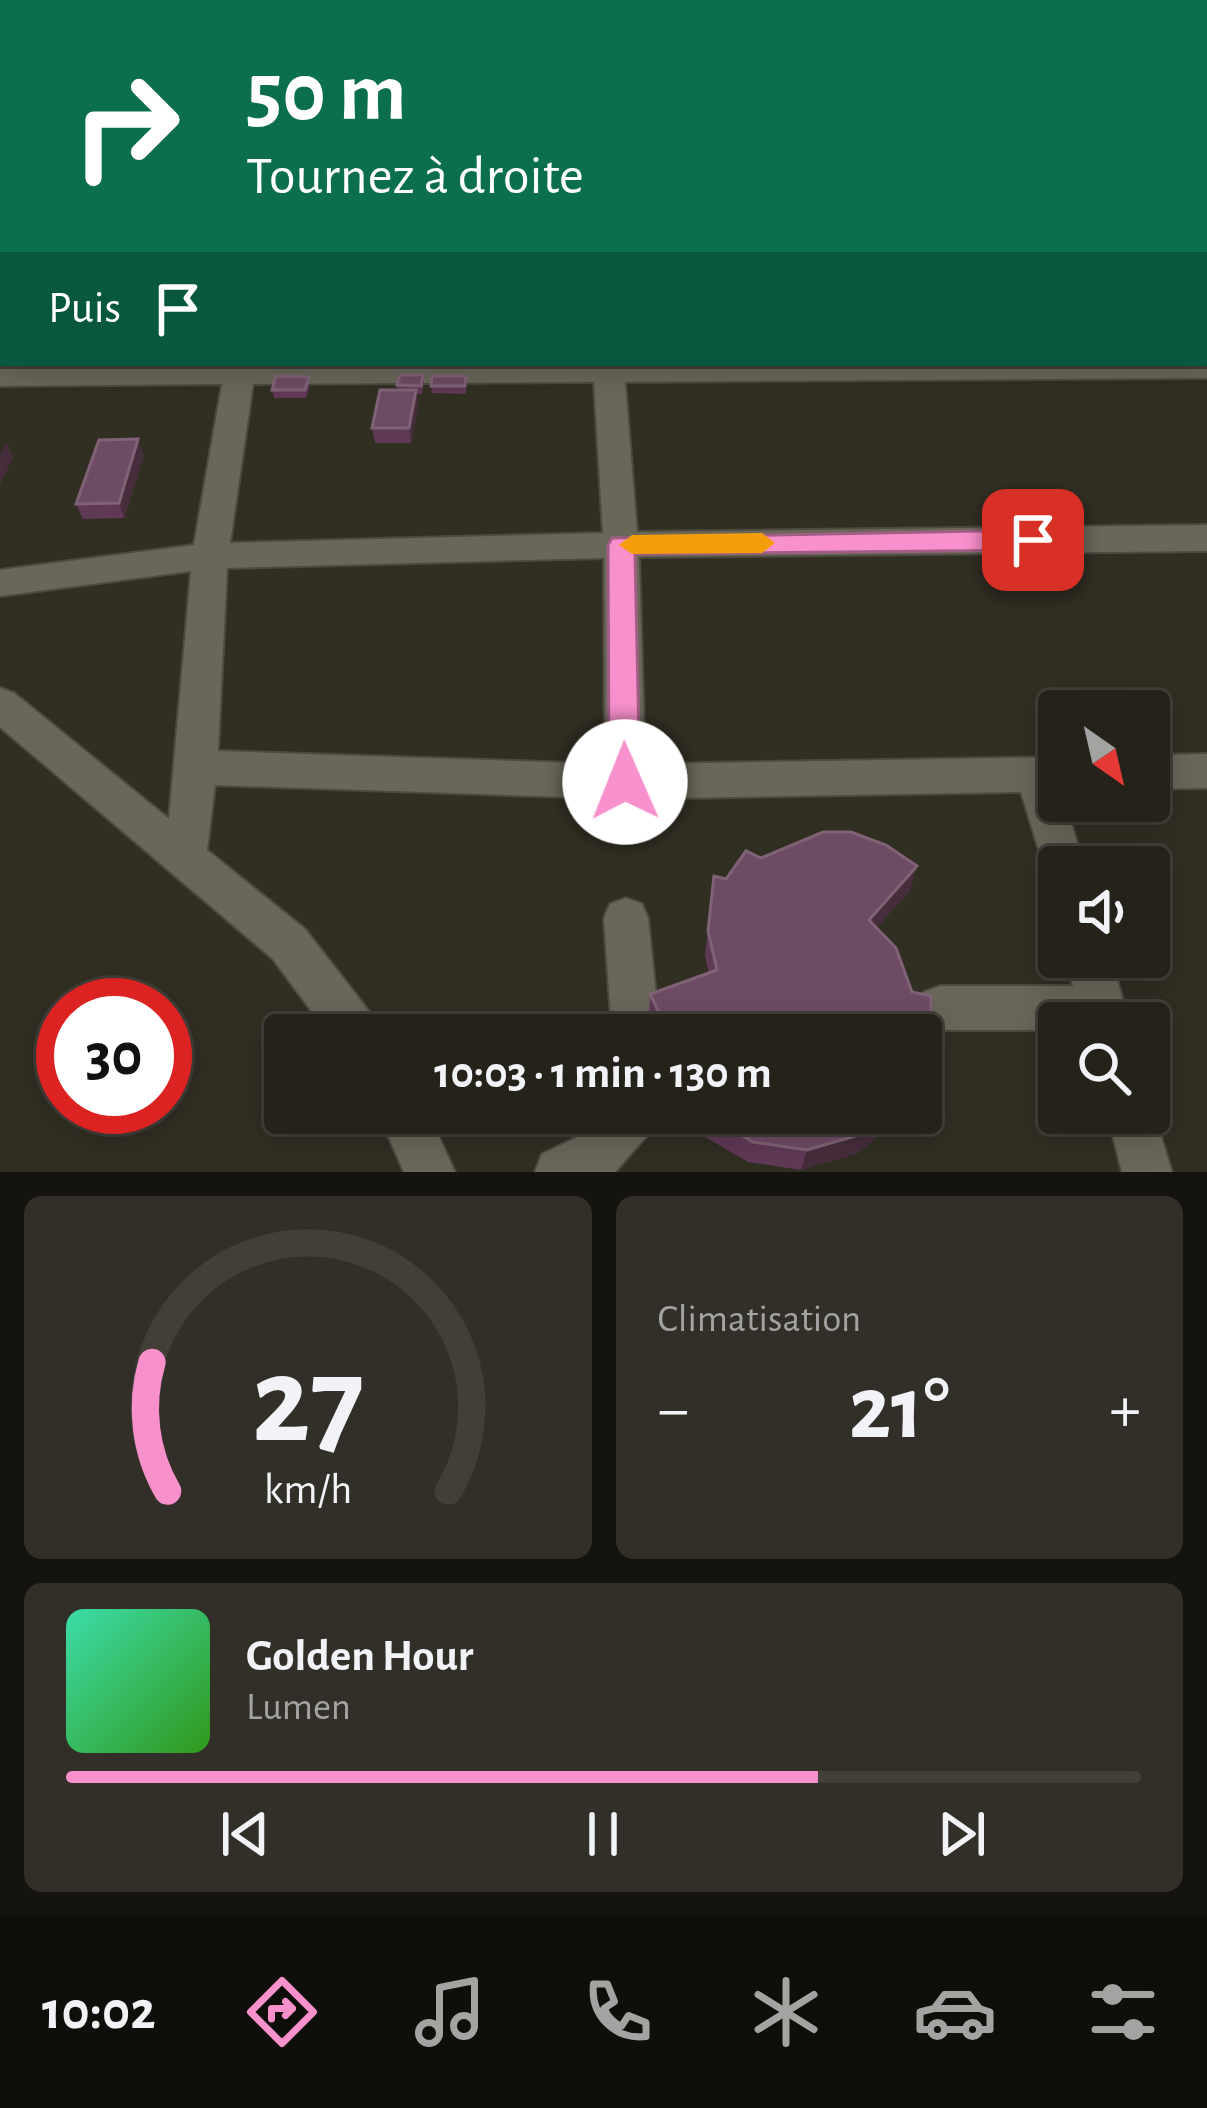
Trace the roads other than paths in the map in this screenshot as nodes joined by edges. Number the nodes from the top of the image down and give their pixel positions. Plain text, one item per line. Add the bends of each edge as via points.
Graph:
1 (1207, 368) edge
2 (608, 369) edge
3 (239, 373) junction
4 (0, 376) edge
5 (1207, 538) edge
6 (621, 545) junction
7 (211, 556) junction
8 (0, 583) edge
9 (0, 704) edge
10 (197, 767) junction
11 (1207, 771) edge
12 (1170, 772) edge
13 (1038, 774) edge
14 (625, 782) junction
15 (184, 860) junction
16 (626, 918) dead end
17 (940, 1008) dead end
18 (1038, 1012) edge
19 (342, 1014) edge
20 (634, 1014) edge
21 (412, 1134) edge
22 (617, 1134) edge
23 (1137, 1134) edge
24 (430, 1172) edge
25 (560, 1172) edge
26 (1147, 1172) edge

1 - 2 street
2 - 3 street
2 - 6 street
3 - 4 street
3 - 7 street
5 - 6 street
6 - 7 street
6 - 14 street
7 - 8 street
7 - 10 street
9 - 15 street
10 - 14 street
10 - 15 street
11 - 12 street
13 - 14 street
15 - 19 street via 289,944
16 - 20 street
17 - 18 street
21 - 24 street
22 - 25 street via 602,1152
23 - 26 street

